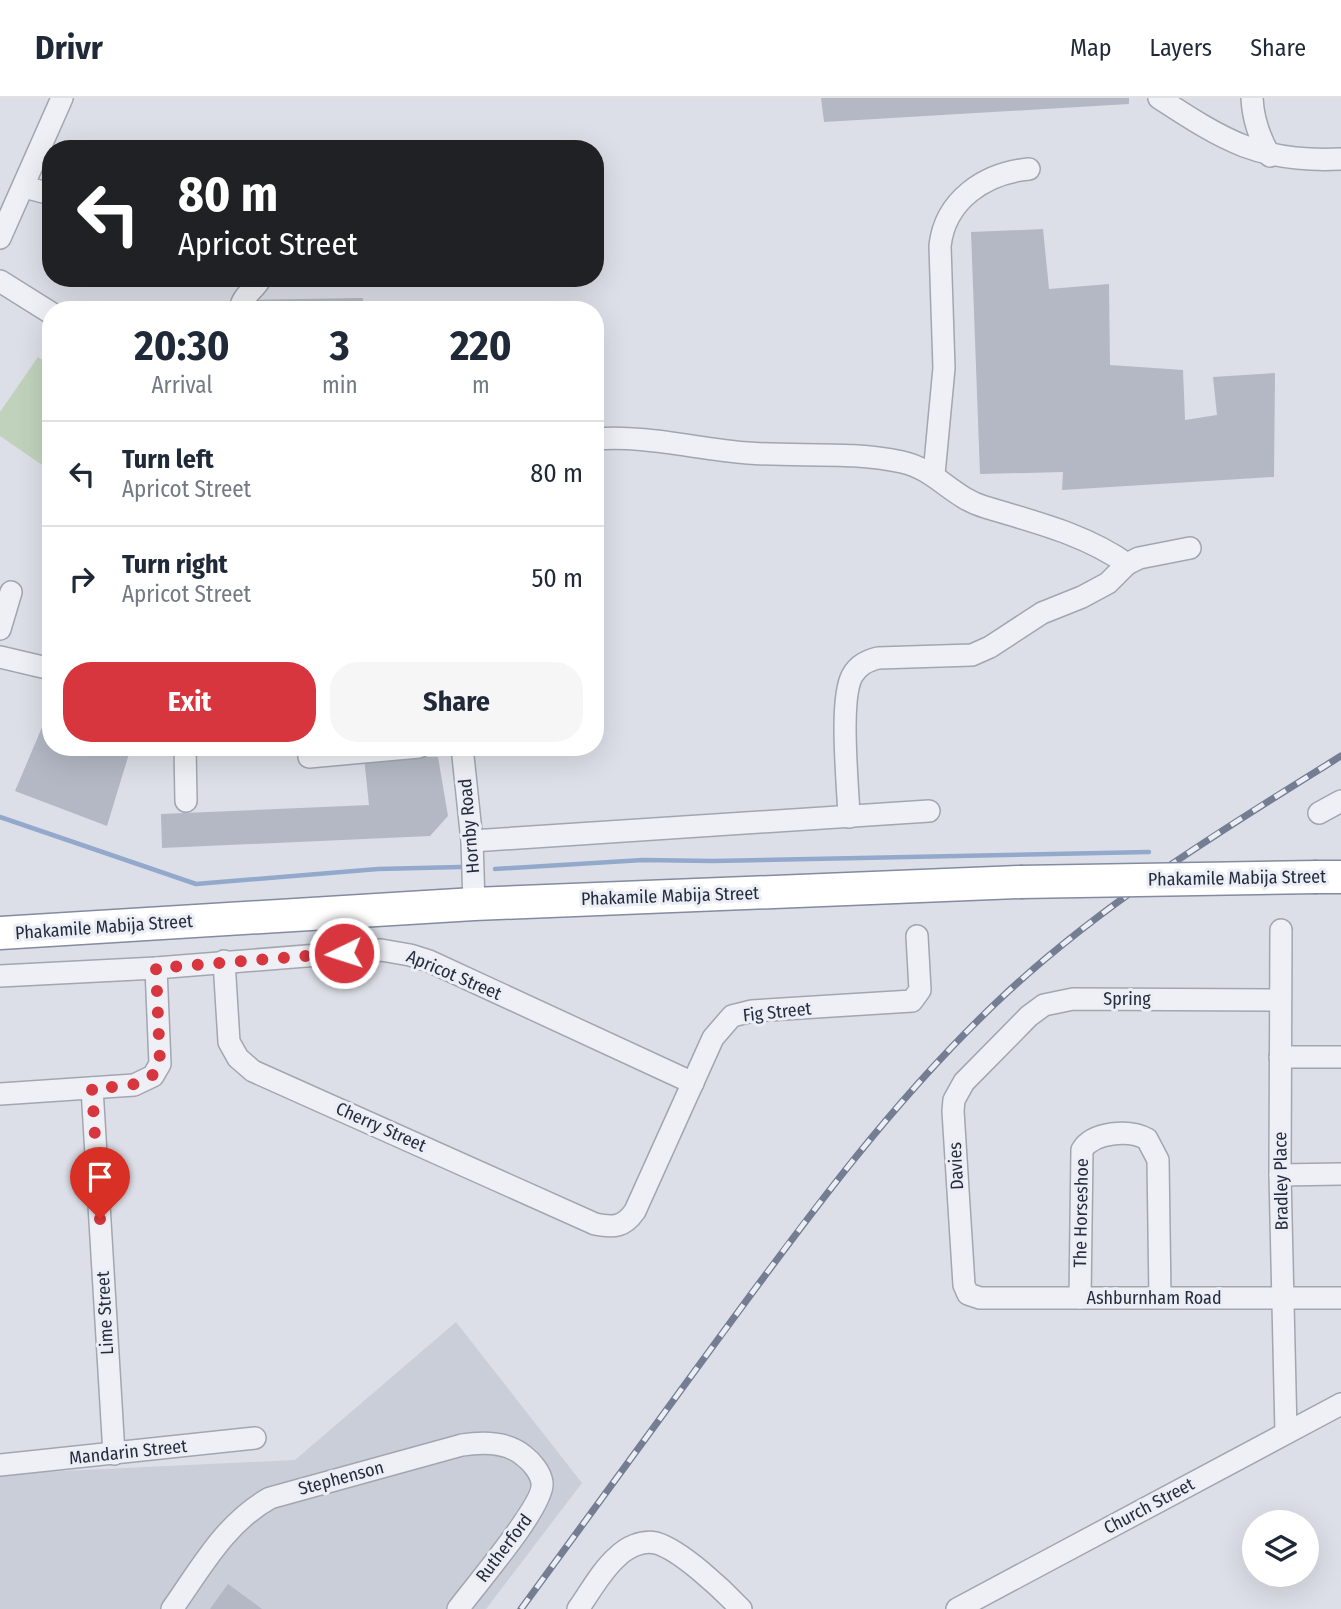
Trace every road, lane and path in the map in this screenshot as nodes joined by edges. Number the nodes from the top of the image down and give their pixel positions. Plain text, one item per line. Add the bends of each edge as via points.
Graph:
1 (62, 98) edge
2 (1159, 98) edge
3 (1252, 98) edge
4 (44, 140) edge
5 (42, 145) edge
6 (1270, 156) junction
7 (1341, 159) edge
8 (1029, 169) dead end
9 (24, 187) junction
10 (42, 192) edge
11 (0, 238) edge
12 (0, 281) edge
13 (256, 287) edge
14 (242, 301) edge
15 (42, 307) edge
16 (604, 439) edge
17 (934, 474) junction
18 (1190, 548) dead end
19 (1127, 564) junction
20 (11, 592) dead end
21 (0, 629) edge
22 (0, 657) edge
23 (42, 667) edge
24 (185, 756) edge
25 (320, 756) edge
26 (463, 756) edge
27 (309, 757) dead end
28 (1341, 801) edge
29 (186, 802) dead end
30 (929, 811) dead end
31 (1319, 813) dead end
32 (849, 817) junction
33 (472, 841) junction
34 (1329, 877) edge
35 (474, 904) junction
36 (341, 912) junction
37 (1281, 930) dead end
38 (0, 933) edge
39 (917, 936) dead end
40 (344, 953) junction
41 (224, 961) junction
42 (156, 968) junction
43 (0, 976) edge
44 (1280, 1000) junction
45 (992, 1051) joint
46 (1280, 1057) junction
47 (1341, 1057) edge
48 (693, 1083) junction
49 (92, 1088) junction
50 (0, 1094) edge
51 (1341, 1174) edge
52 (1280, 1175) junction
53 (619, 1226) joint
54 (968, 1294) joint
55 (1160, 1297) junction
56 (1080, 1298) junction
57 (1341, 1298) edge
58 (1284, 1299) junction
59 (1341, 1404) edge
60 (1286, 1432) junction
61 (255, 1438) dead end
62 (114, 1454) junction
63 (0, 1465) edge
64 (542, 1483) joint
65 (172, 1609) edge
66 (458, 1609) edge
67 (578, 1609) edge
68 (741, 1609) edge
69 (957, 1609) edge

1 - 4 street
2 - 6 street via 1224,139
3 - 6 street via 1260,140
5 - 9 street
6 - 7 street
8 - 17 street via 996,174 979,185 942,226 944,368
9 - 10 street
9 - 11 street
12 - 15 street
13 - 14 street
16 - 17 street via 639,438 746,453 879,459
17 - 19 street via 982,507 1048,525
18 - 19 street
19 - 32 street via 1108,583 1042,613 972,655 878,658 856,670 846,706
20 - 21 street
22 - 23 street
24 - 29 street
25 - 27 street
26 - 33 street, Hornby Road
28 - 31 street
30 - 32 street
32 - 33 street
33 - 35 street, Hornby Road
34 - 35 highway, Phakamile Mabija Street, bridge via 1020,882
35 - 36 highway, Phakamile Mabija Street
36 - 38 highway, Phakamile Mabija Street
36 - 40 street
37 - 44 street, Bradley Place
39 - 48 street, Fig Street via 920,990 912,1001 732,1016 713,1038
40 - 41 street, Apricot Street
40 - 48 street, Apricot Street via 380,950 411,954
41 - 42 street, Apricot Street
41 - 53 street, Cherry Street via 229,1042 253,1071 596,1224
42 - 43 street, Apricot Street
42 - 49 street via 158,1070 143,1082
44 - 45 street, Spring via 1052,1002
44 - 46 street, Bradley Place
45 - 54 street, Davies via 954,1100 963,1276
46 - 47 street
46 - 52 street, Bradley Place
48 - 53 street, Fig Street via 635,1211
49 - 50 street
49 - 62 street, Lime Street
51 - 52 street
52 - 58 street, Bradley Place
54 - 56 street, Ashburnham Road via 981,1298
55 - 56 street, Ashburnham Road
55 - 56 street, The Horseshoe via 1158,1160 1147,1139 1132,1134 1102,1136 1082,1150
55 - 58 street, Ashburnham Road
57 - 58 street, Ashburnham Road
58 - 60 street, Bradley Place
59 - 60 street, Church Street
60 - 69 street, Church Street
61 - 62 street, Mandarin Street
62 - 63 street, Mandarin Street
64 - 65 street, Stephenson via 537,1470 518,1451 478,1442 270,1498 225,1535
64 - 66 street, Rutherford via 530,1514
67 - 68 street via 615,1558 635,1544 645,1543 656,1544 692,1565

